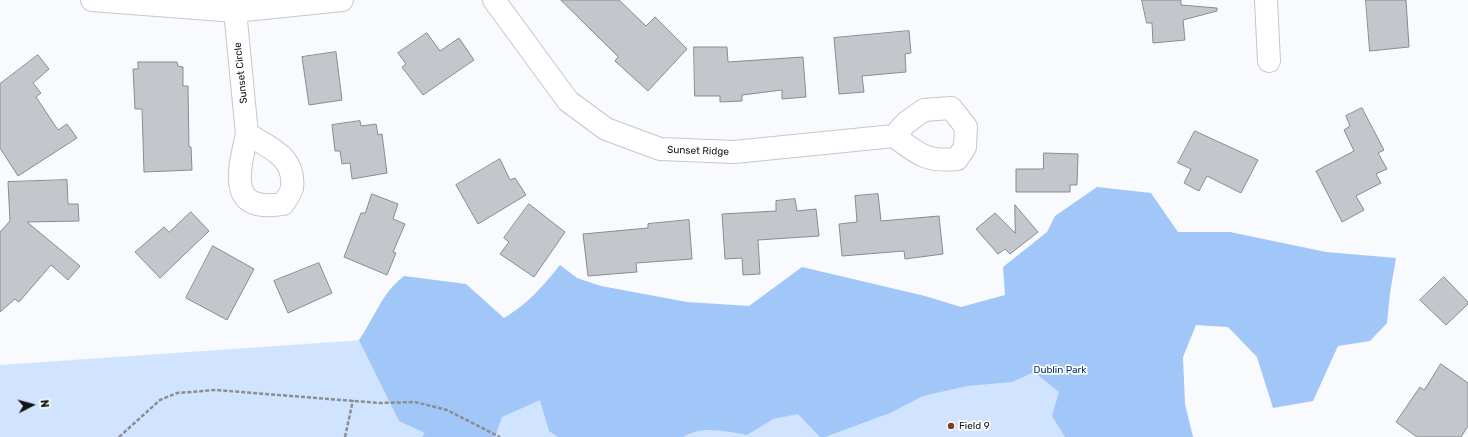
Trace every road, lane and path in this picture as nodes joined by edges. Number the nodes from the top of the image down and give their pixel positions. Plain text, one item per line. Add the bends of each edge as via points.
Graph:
1 (92, 0) edge
2 (342, 0) edge
3 (494, 0) edge
4 (1266, 0) edge
5 (234, 6) edge
6 (1269, 61) dead end
7 (247, 134) dead end
8 (894, 136) dead end
9 (353, 400) junction
10 (119, 437) edge
11 (345, 437) edge
12 (500, 437) edge

1 - 5 street
2 - 5 street
3 - 8 street, Sunset Ridge via 568,101 606,129 660,150 734,152
4 - 6 street
5 - 7 street, Sunset Circle
9 - 10 path via 216,390 177,393 160,400
9 - 11 path
9 - 12 path via 379,403 415,402 447,410

